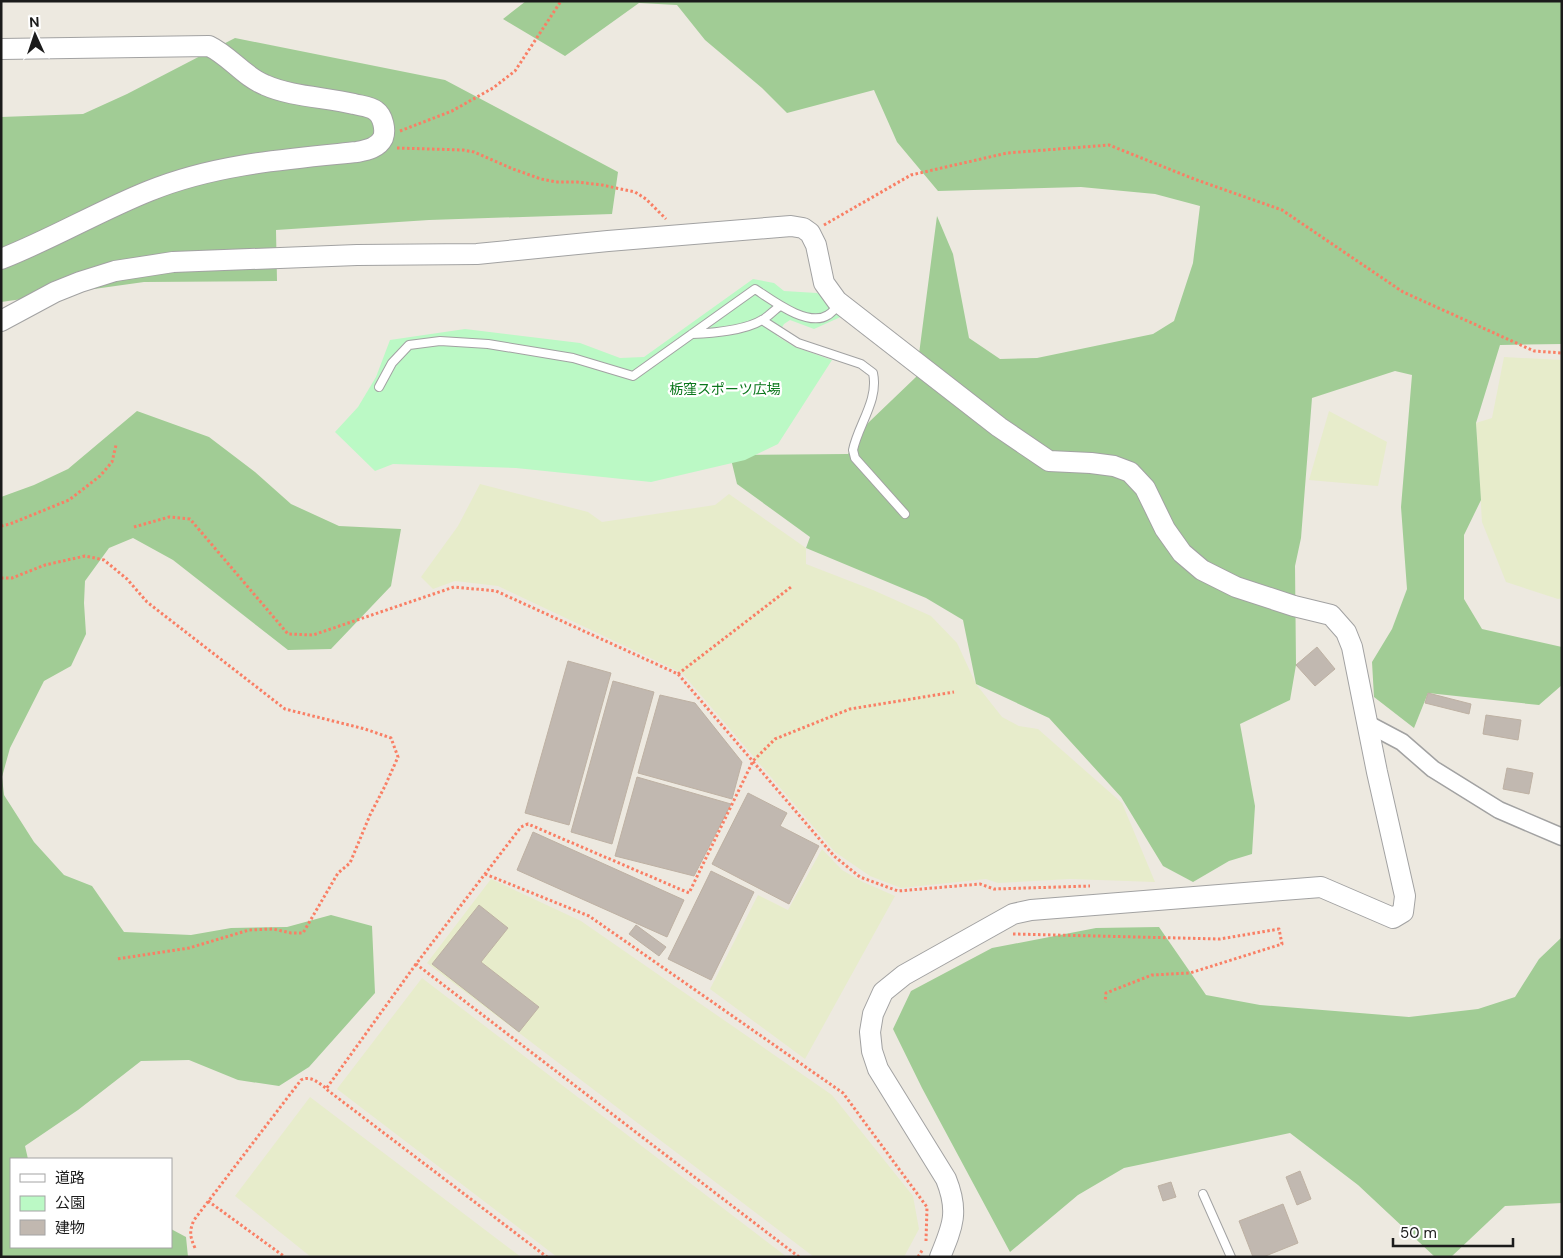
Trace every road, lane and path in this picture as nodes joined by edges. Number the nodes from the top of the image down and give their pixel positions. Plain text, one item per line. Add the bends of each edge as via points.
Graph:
1 (561, 1) edge
2 (1, 49) edge
3 (384, 136) junction
4 (669, 222) dead end
5 (810, 233) junction
6 (1, 259) edge
7 (840, 304) junction
8 (780, 306) junction
9 (762, 320) junction
10 (1, 321) edge
11 (692, 334) junction
12 (1562, 353) edge
13 (379, 387) dead end
14 (116, 445) dead end
15 (905, 514) dead end
16 (1, 526) edge
17 (134, 528) dead end
18 (1, 578) edge
19 (790, 586) dead end
20 (678, 674) junction
21 (954, 692) dead end
22 (1368, 724) junction
23 (753, 761) junction
24 (1562, 837) edge
25 (485, 874) junction
26 (1098, 886) dead end
27 (1006, 934) dead end
28 (118, 959) dead end
29 (416, 964) junction
30 (1105, 1002) dead end
31 (326, 1089) junction
32 (1203, 1194) dead end
33 (208, 1201) junction
34 (195, 1248) dead end
35 (285, 1257) edge
36 (547, 1257) edge
37 (799, 1257) edge
38 (918, 1257) edge
39 (940, 1257) edge
40 (1230, 1257) edge

1 - 3 path via 515,71 494,88 452,111
2 - 3 street via 209,46 266,86 377,111
3 - 4 path via 391,148 463,150 540,179 635,192
3 - 6 street via 371,149 256,163 151,190
5 - 7 street via 816,245 824,283
5 - 10 street via 792,226 477,254 173,262 115,271 80,282
5 - 12 path via 911,175 1007,153 1108,145 1282,210 1403,292 1534,350
7 - 8 lane via 828,316 816,318 800,316
7 - 22 street via 999,427 1049,461 1114,466 1130,472 1146,488 1165,529 1182,553 1202,570 1236,587 1331,615 1346,632 1352,647
8 - 9 lane
8 - 11 lane via 755,289
9 - 11 lane via 746,327
9 - 15 lane via 798,342 861,364 873,373 874,392 853,450 855,458
11 - 13 lane via 633,376 573,358 488,344 440,341 409,345 392,363
14 - 16 path via 112,462 70,500
17 - 20 path via 169,517 190,519 288,634 313,635 454,587 496,591
18 - 28 path via 12,578 85,556 104,560 147,602 285,709 392,738 398,757 350,863 338,872 303,933 249,930 189,948
19 - 20 path
20 - 23 path
21 - 23 path via 850,709 774,739
22 - 24 street via 1402,742 1433,769 1499,810
22 - 39 street via 1405,896 1403,912 1393,918 1321,887 1032,910 1013,914 904,975 883,992 873,1014 870,1032 878,1069 953,1195 954,1215
23 - 25 path via 689,893 528,824 521,827
23 - 26 path via 834,856 860,877 898,891 980,884 994,889
25 - 29 path
25 - 38 path via 589,916 843,1094 927,1207 926,1244
27 - 30 path via 1220,940 1279,930 1282,944 1190,973 1152,975 1106,993
29 - 31 path
29 - 37 path
31 - 33 path via 312,1078 301,1080
31 - 36 path
32 - 40 lane
33 - 34 path via 190,1230
33 - 35 path

